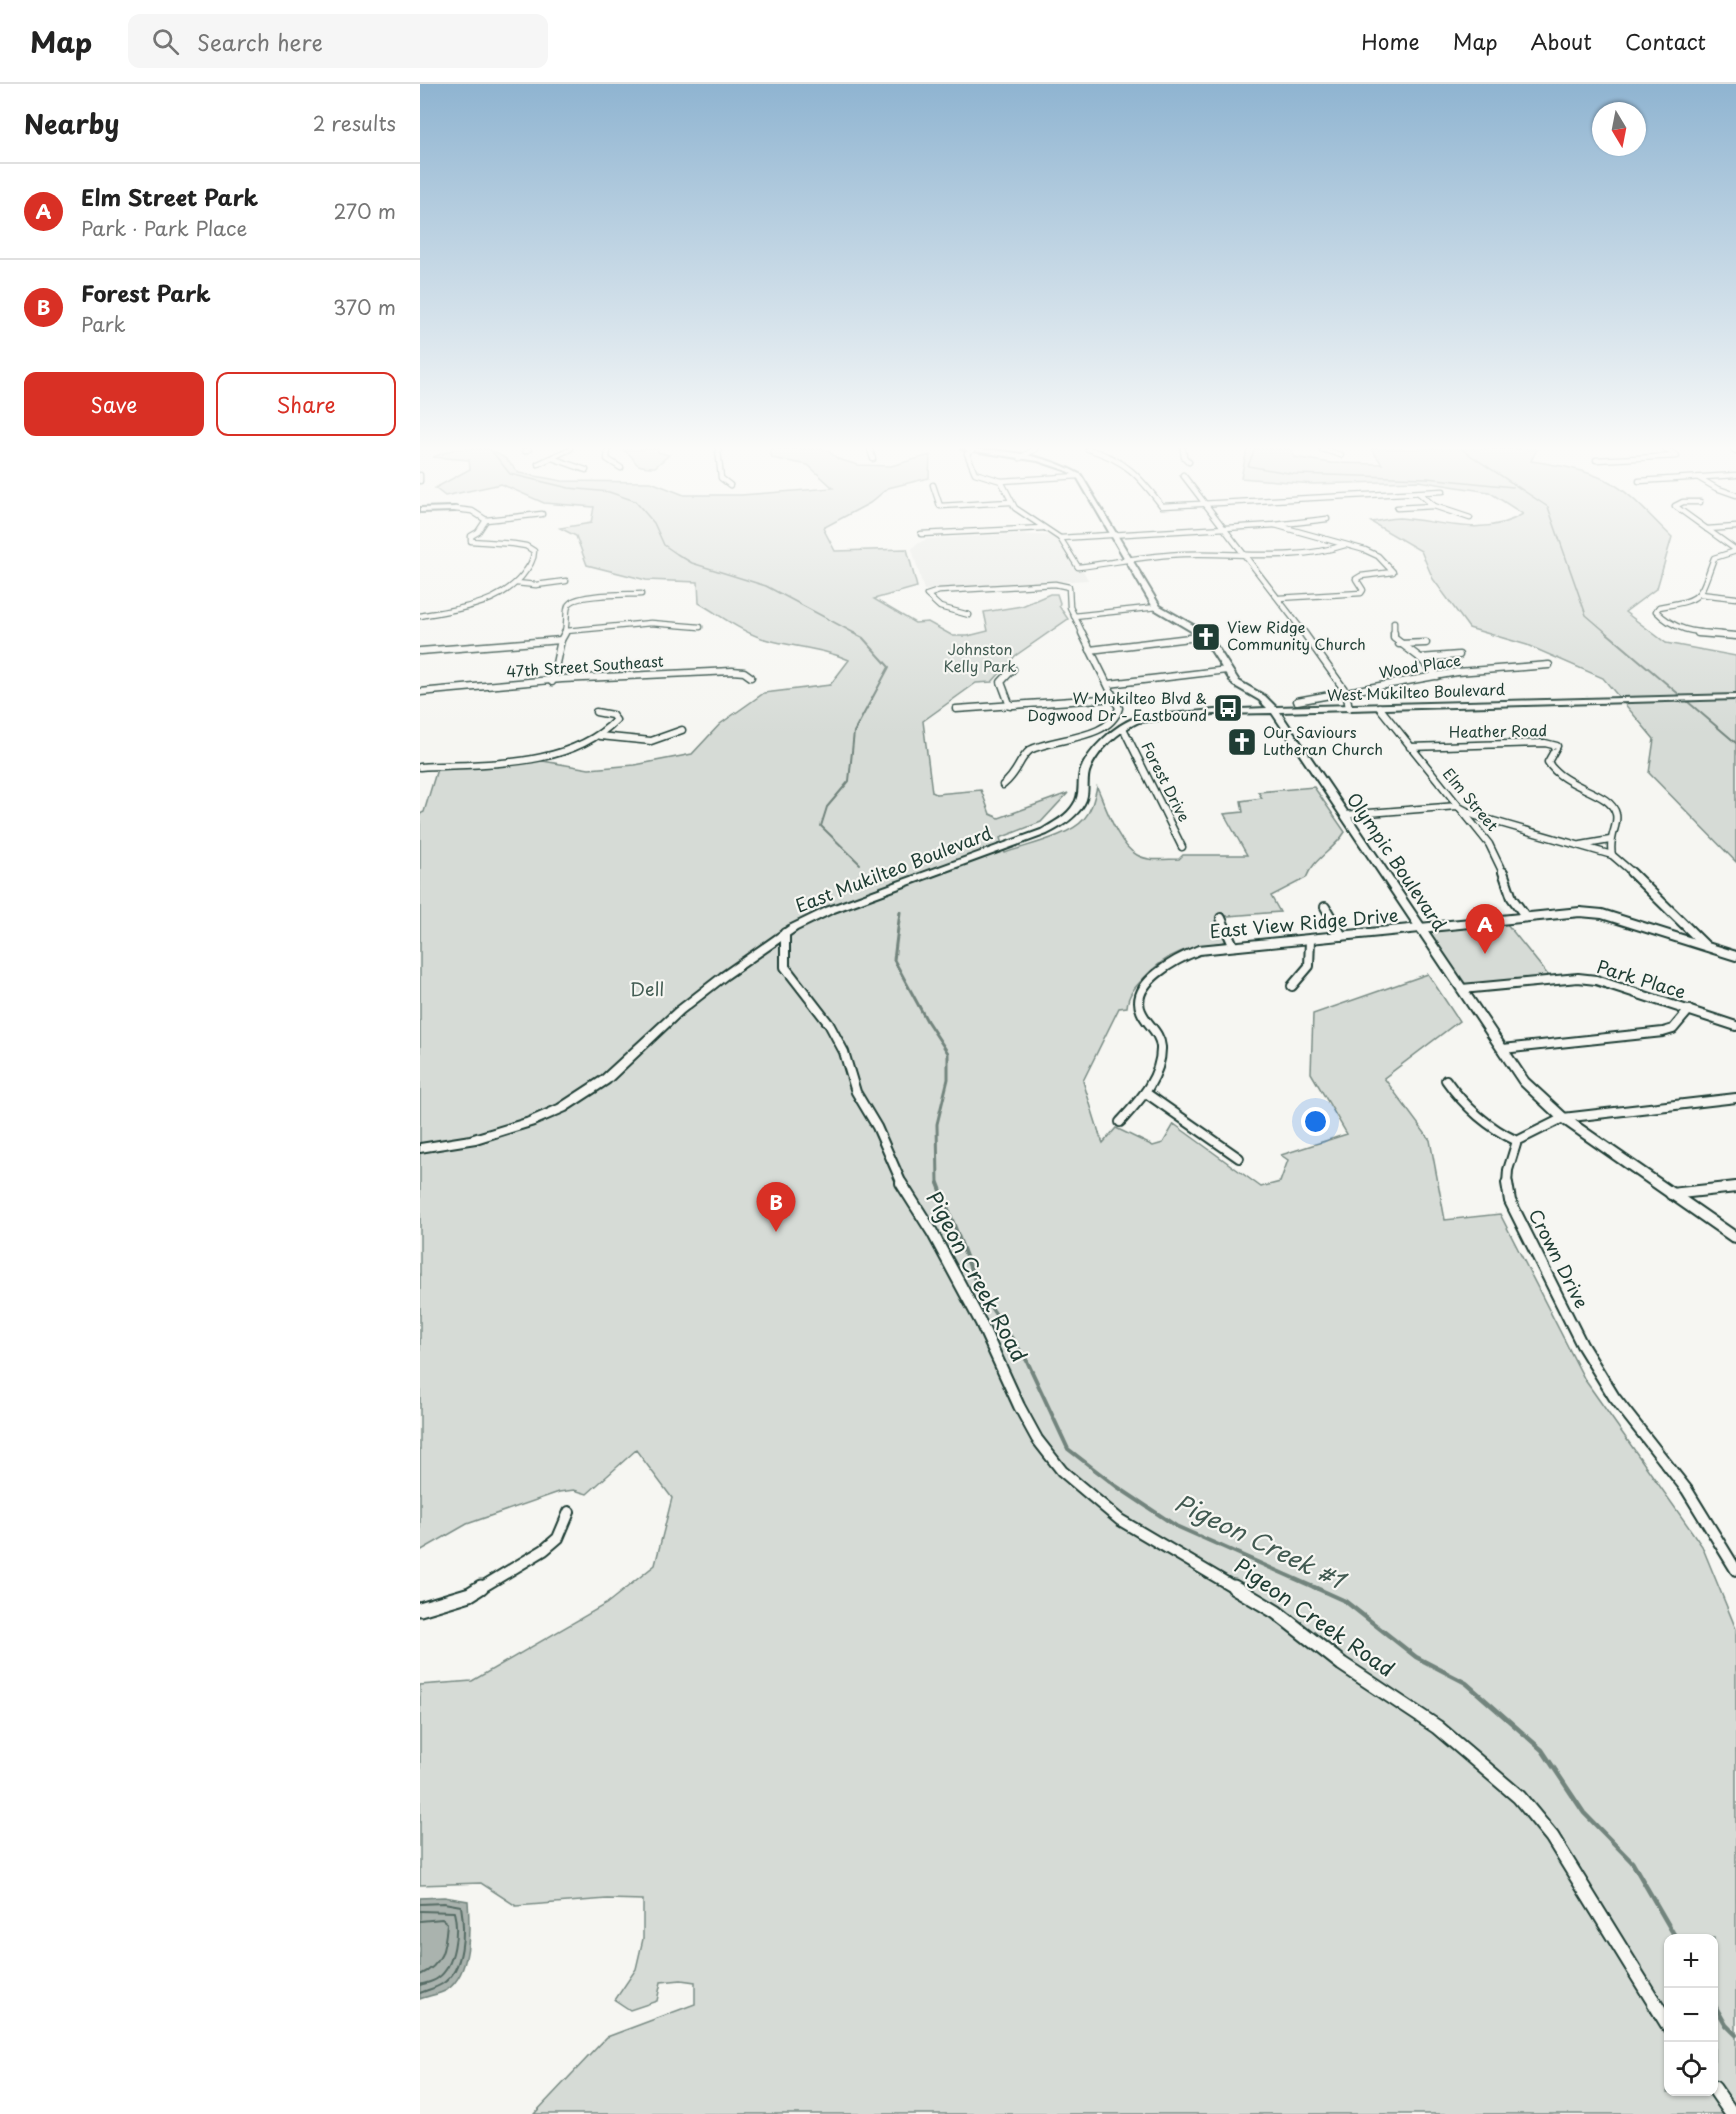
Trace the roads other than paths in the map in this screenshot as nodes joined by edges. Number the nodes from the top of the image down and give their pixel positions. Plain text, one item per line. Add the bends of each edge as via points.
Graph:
1 (493, 544) edge
2 (1064, 544) edge
3 (1118, 544) edge
4 (1236, 544) edge
5 (1342, 544) edge
6 (1346, 545) junction
7 (1736, 551) edge
8 (1246, 556) junction
9 (1128, 561) junction
10 (566, 581) dead end
11 (516, 584) junction
12 (641, 594) dead end
13 (1700, 594) junction
14 (1279, 598) junction
15 (1736, 598) edge
16 (1157, 607) junction
17 (969, 615) dead end
18 (420, 616) edge
19 (1074, 616) junction
20 (1394, 622) dead end
21 (700, 627) dead end
22 (566, 631) junction
23 (1206, 636) junction
24 (1736, 636) edge
25 (561, 640) junction
26 (1426, 643) dead end
27 (1400, 644) junction
28 (1090, 650) junction
29 (420, 651) edge
30 (1459, 655) dead end
31 (1420, 658) junction
32 (1549, 665) dead end
33 (1013, 669) dead end
34 (1227, 670) junction
35 (1437, 676) junction
36 (751, 677) dead end
37 (552, 681) junction
38 (1236, 683) junction
39 (1109, 684) junction
40 (420, 692) edge
41 (1347, 692) junction
42 (1736, 697) edge
43 (1116, 698) junction
44 (1297, 701) dead end
45 (1010, 706) junction
46 (1379, 707) junction
47 (1350, 708) junction
48 (956, 709) dead end
49 (1274, 710) junction
50 (596, 712) dead end
51 (1234, 712) junction
52 (1123, 729) junction
53 (682, 730) dead end
54 (600, 736) junction
55 (1106, 744) joint
56 (1410, 747) junction
57 (420, 767) edge
58 (1003, 785) dead end
59 (1457, 806) junction
60 (1344, 815) junction
61 (1610, 840) junction
62 (1579, 845) junction
63 (1182, 847) dead end
64 (1612, 855) junction
65 (1325, 907) dead end
66 (1527, 917) junction
67 (1221, 918) dead end
68 (1419, 929) junction
69 (785, 933) junction
70 (1342, 936) junction
71 (1310, 940) junction
72 (1233, 945) junction
73 (1706, 947) junction
74 (1736, 956) edge
75 (1292, 986) dead end
76 (1462, 989) junction
77 (1689, 1010) junction
78 (1736, 1026) edge
79 (1503, 1049) junction
80 (1446, 1080) dead end
81 (1146, 1093) junction
82 (1736, 1098) edge
83 (1563, 1118) junction
84 (1120, 1122) dead end
85 (1517, 1141) junction
86 (420, 1148) edge
87 (1239, 1158) dead end
88 (1736, 1187) edge
89 (1671, 1194) junction
90 (1736, 1238) edge
91 (569, 1512) dead end
92 (1736, 1570) edge
93 (420, 1609) edge
94 (1664, 2019) edge
95 (1718, 2095) edge
96 (1732, 2114) edge

1 - 11 street via 520,545 534,551 535,558
2 - 9 street via 1078,567
3 - 9 street
4 - 8 street
5 - 6 street
6 - 8 street via 1325,552
6 - 14 street via 1378,556 1393,572 1360,576 1356,579 1362,592
7 - 13 street via 1714,558
8 - 9 street via 1185,554
8 - 14 street
9 - 16 street
10 - 11 street
11 - 18 street via 488,601
12 - 22 street via 589,596 571,601
13 - 15 street
13 - 24 street via 1685,604 1659,607 1656,611 1680,630
14 - 41 street
16 - 19 street
16 - 23 street
17 - 19 street via 940,606 927,595 1043,584 1069,587
19 - 28 street
20 - 27 street via 1392,634
21 - 22 street via 651,623
22 - 25 street
23 - 28 street
23 - 34 street
25 - 29 street
25 - 37 street
26 - 27 street
27 - 31 street
28 - 39 street
30 - 31 street
31 - 35 street
32 - 35 street, Wood Place
33 - 45 street via 1001,682
34 - 38 street
34 - 39 street
35 - 41 street, Wood Place
36 - 37 street, 47th Street Southeast via 744,672 722,671
37 - 40 street, 47th Street Southeast
38 - 49 street, Olympic Boulevard
38 - 51 street via 1246,707
39 - 43 street
41 - 44 street, Wood Place
41 - 47 street
42 - 46 street, West Mukilteo Boulevard
43 - 45 street
43 - 58 street via 1119,713 1114,720 1082,736 1034,747 1021,756 1015,776
45 - 48 street
46 - 47 street, West Mukilteo Boulevard
46 - 56 street, Elm Street
47 - 49 street, West Mukilteo Boulevard
49 - 51 street, West Mukilteo Boulevard
49 - 60 street, Olympic Boulevard
50 - 54 street via 616,716
51 - 52 street, West Mukilteo Boulevard via 1149,717
52 - 55 street, West Mukilteo Boulevard
52 - 63 street, Forest Drive
53 - 54 street via 665,740 648,742
54 - 57 street via 551,755
55 - 69 street, East Mukilteo Boulevard via 1084,773 1083,797 1060,824 830,910
56 - 59 street, Elm Street
56 - 61 street, Heather Road via 1545,743 1557,746 1548,762 1557,776 1597,795 1616,812
59 - 60 street
59 - 62 street via 1476,816
59 - 66 street, Elm Street via 1489,844 1512,898
60 - 68 street, Olympic Boulevard
61 - 62 street
61 - 64 street, Heather Road
62 - 64 street
64 - 73 street
65 - 70 street
66 - 68 street, East View Ridge Drive
66 - 73 street, East View Ridge Drive via 1602,914
67 - 72 street
68 - 70 street, East View Ridge Drive
68 - 76 street, Olympic Boulevard
69 - 86 street, East Mukilteo Boulevard via 679,1011 604,1080 562,1108 472,1140
69 - 94 street, Pigeon Creek Road via 785,967 829,1024 844,1052 856,1092 877,1127 900,1182 981,1323 1036,1439 1056,1463 1120,1520 1276,1612 1342,1664 1437,1727 1519,1797 1552,1837
70 - 71 street, East View Ridge Drive
71 - 72 street, East View Ridge Drive
71 - 75 street via 1308,972
72 - 81 street, East View Ridge Drive via 1184,955 1143,989 1138,999 1140,1009 1161,1044 1161,1058
73 - 74 street, East View Ridge Drive
76 - 77 street, Park Place via 1578,978 1615,984
76 - 79 street, Olympic Boulevard
77 - 78 street, Park Place
77 - 79 street via 1672,1029 1663,1032
79 - 83 street, Olympic Boulevard via 1535,1093
80 - 85 street via 1474,1116
81 - 84 street, East View Ridge Drive
81 - 87 street
82 - 83 street
83 - 85 street
83 - 89 street, Olympic Boulevard
85 - 92 street, Crown Drive via 1506,1188 1582,1345 1614,1397 1687,1490
88 - 89 street
89 - 90 street, Olympic Boulevard
91 - 93 street via 558,1538 544,1550 470,1594
95 - 96 street

